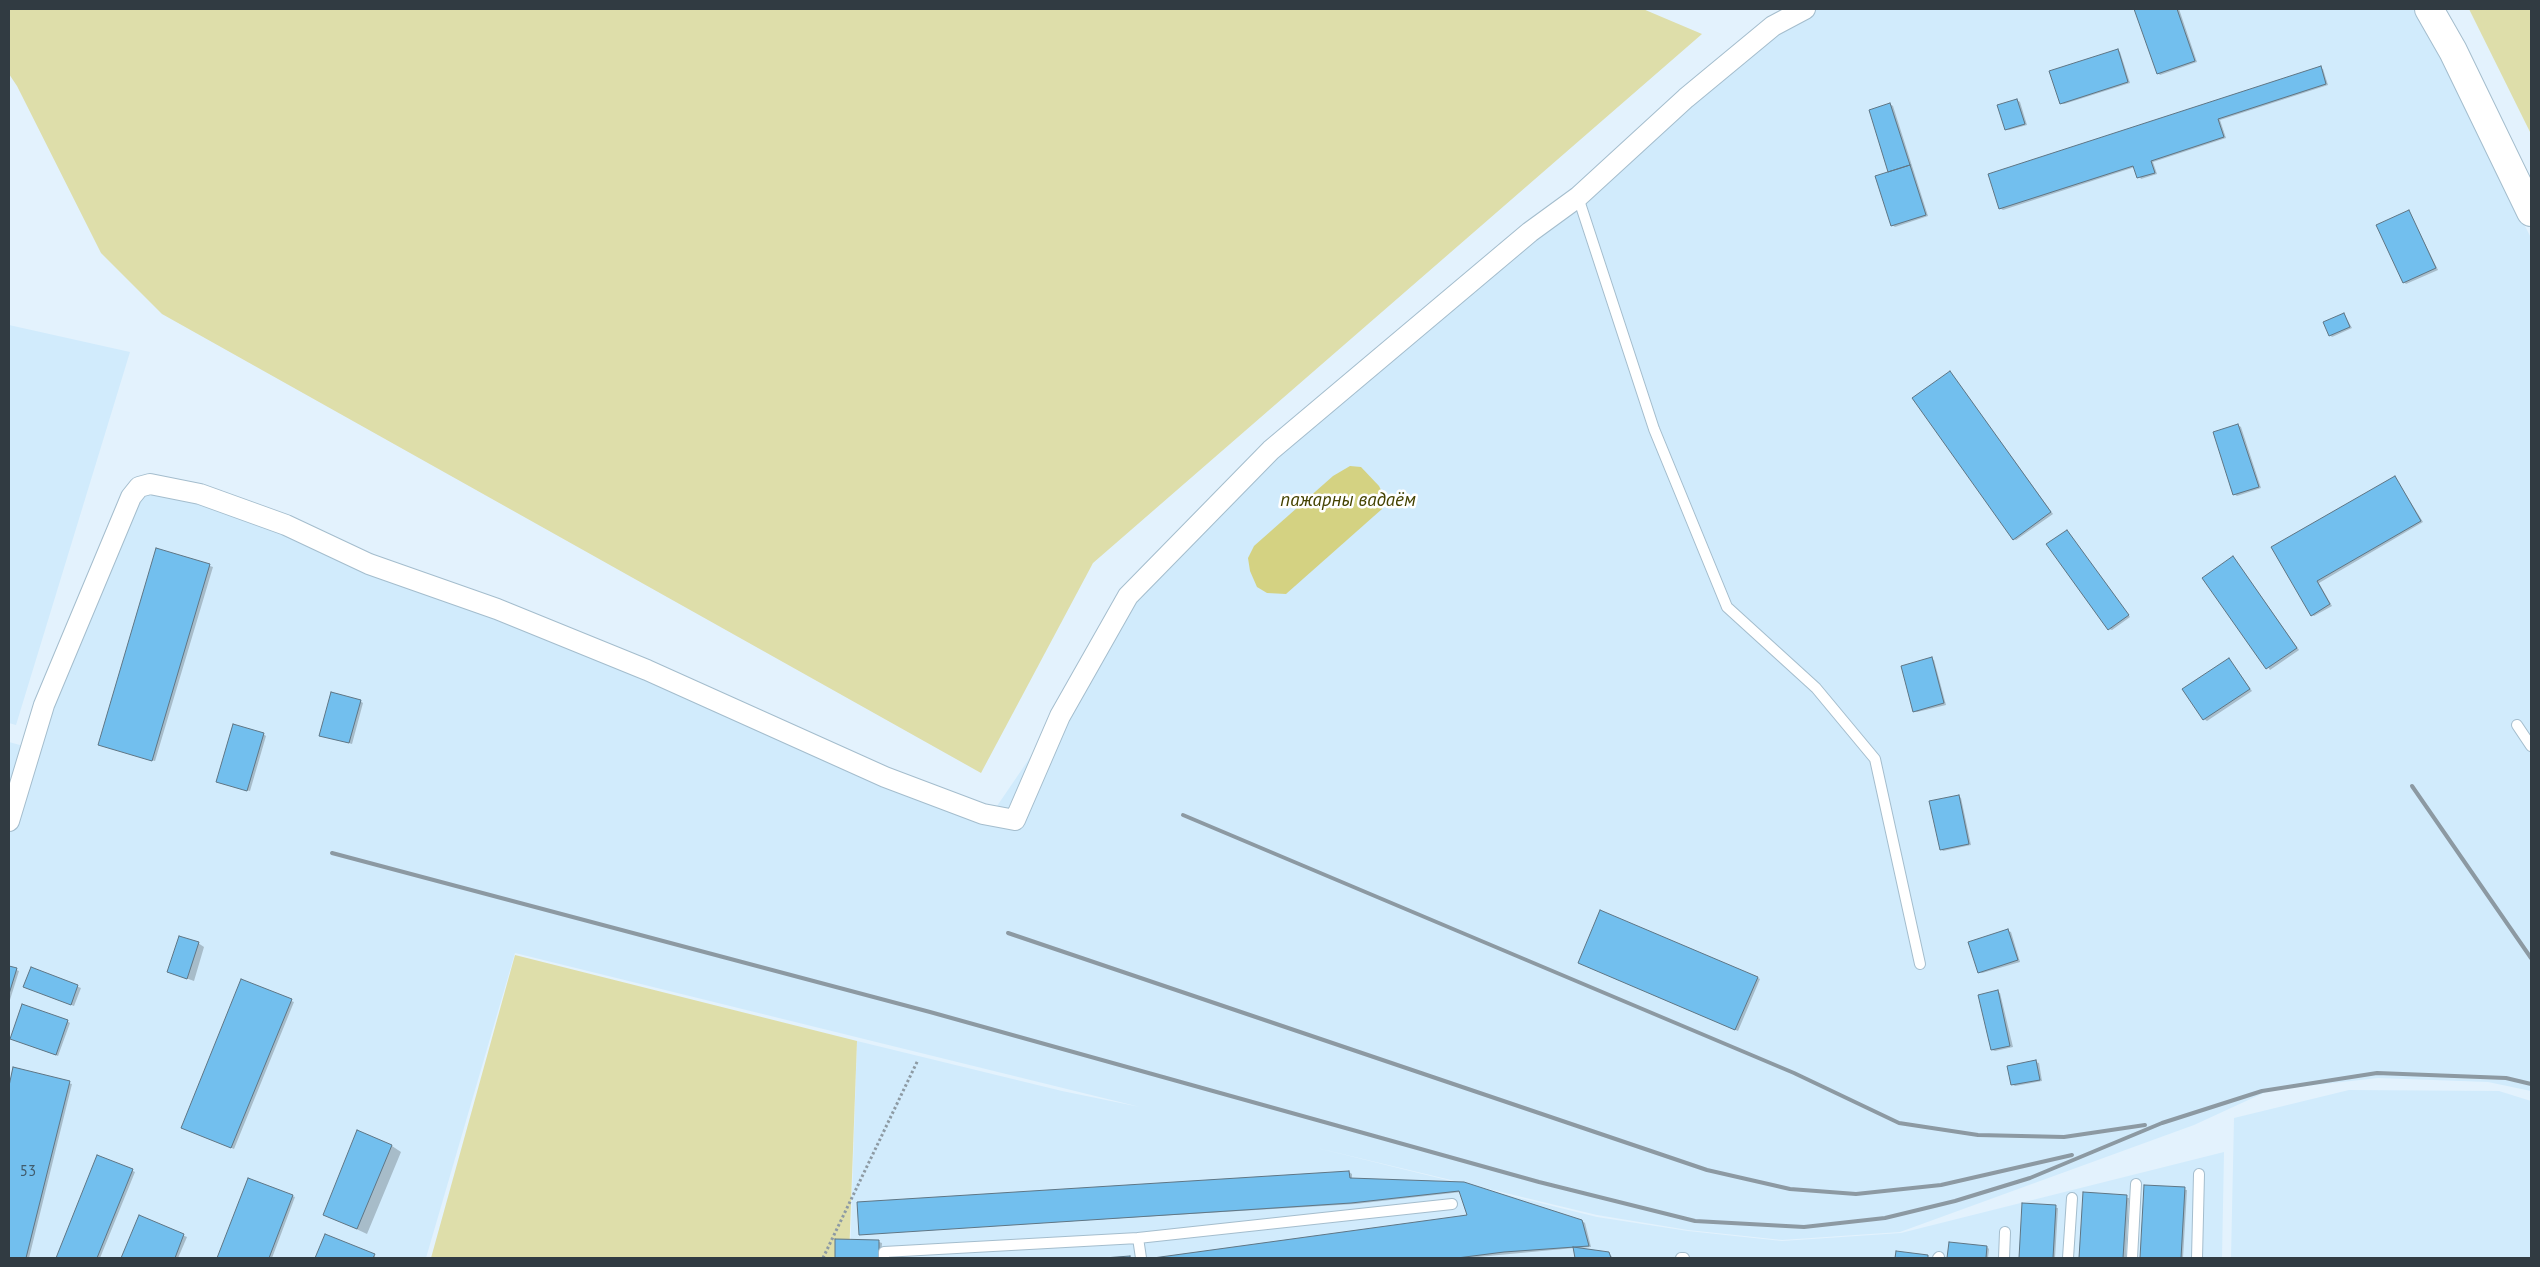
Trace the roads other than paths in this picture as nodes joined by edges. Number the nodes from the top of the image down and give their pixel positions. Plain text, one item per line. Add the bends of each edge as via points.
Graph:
1 (1805, 9) edge
2 (2429, 9) edge
3 (1578, 197) junction
4 (2531, 212) edge
5 (2517, 725) dead end
6 (2531, 746) edge
7 (9, 821) edge
8 (1920, 964) dead end
9 (2199, 1174) dead end
10 (2136, 1184) dead end
11 (2072, 1198) dead end
12 (1452, 1204) dead end
13 (2005, 1232) dead end
14 (1138, 1238) junction
15 (884, 1258) edge
16 (1141, 1258) edge
17 (2004, 1258) edge
18 (2068, 1258) edge
19 (2132, 1258) edge
20 (2197, 1258) edge

1 - 3 street via 1766,32 1686,98
2 - 4 street via 2453,51
3 - 7 street via 1530,232 1272,450 1128,596 1060,716 1015,820 983,814 884,778 647,670 497,609 369,564 286,525 200,494 150,484 139,487 131,497 44,705
3 - 8 lane via 1654,429 1727,607 1816,688 1875,759
5 - 6 lane
9 - 20 lane
10 - 19 lane
11 - 18 lane
12 - 14 lane
13 - 17 lane
14 - 15 lane via 884,1252
14 - 16 lane

